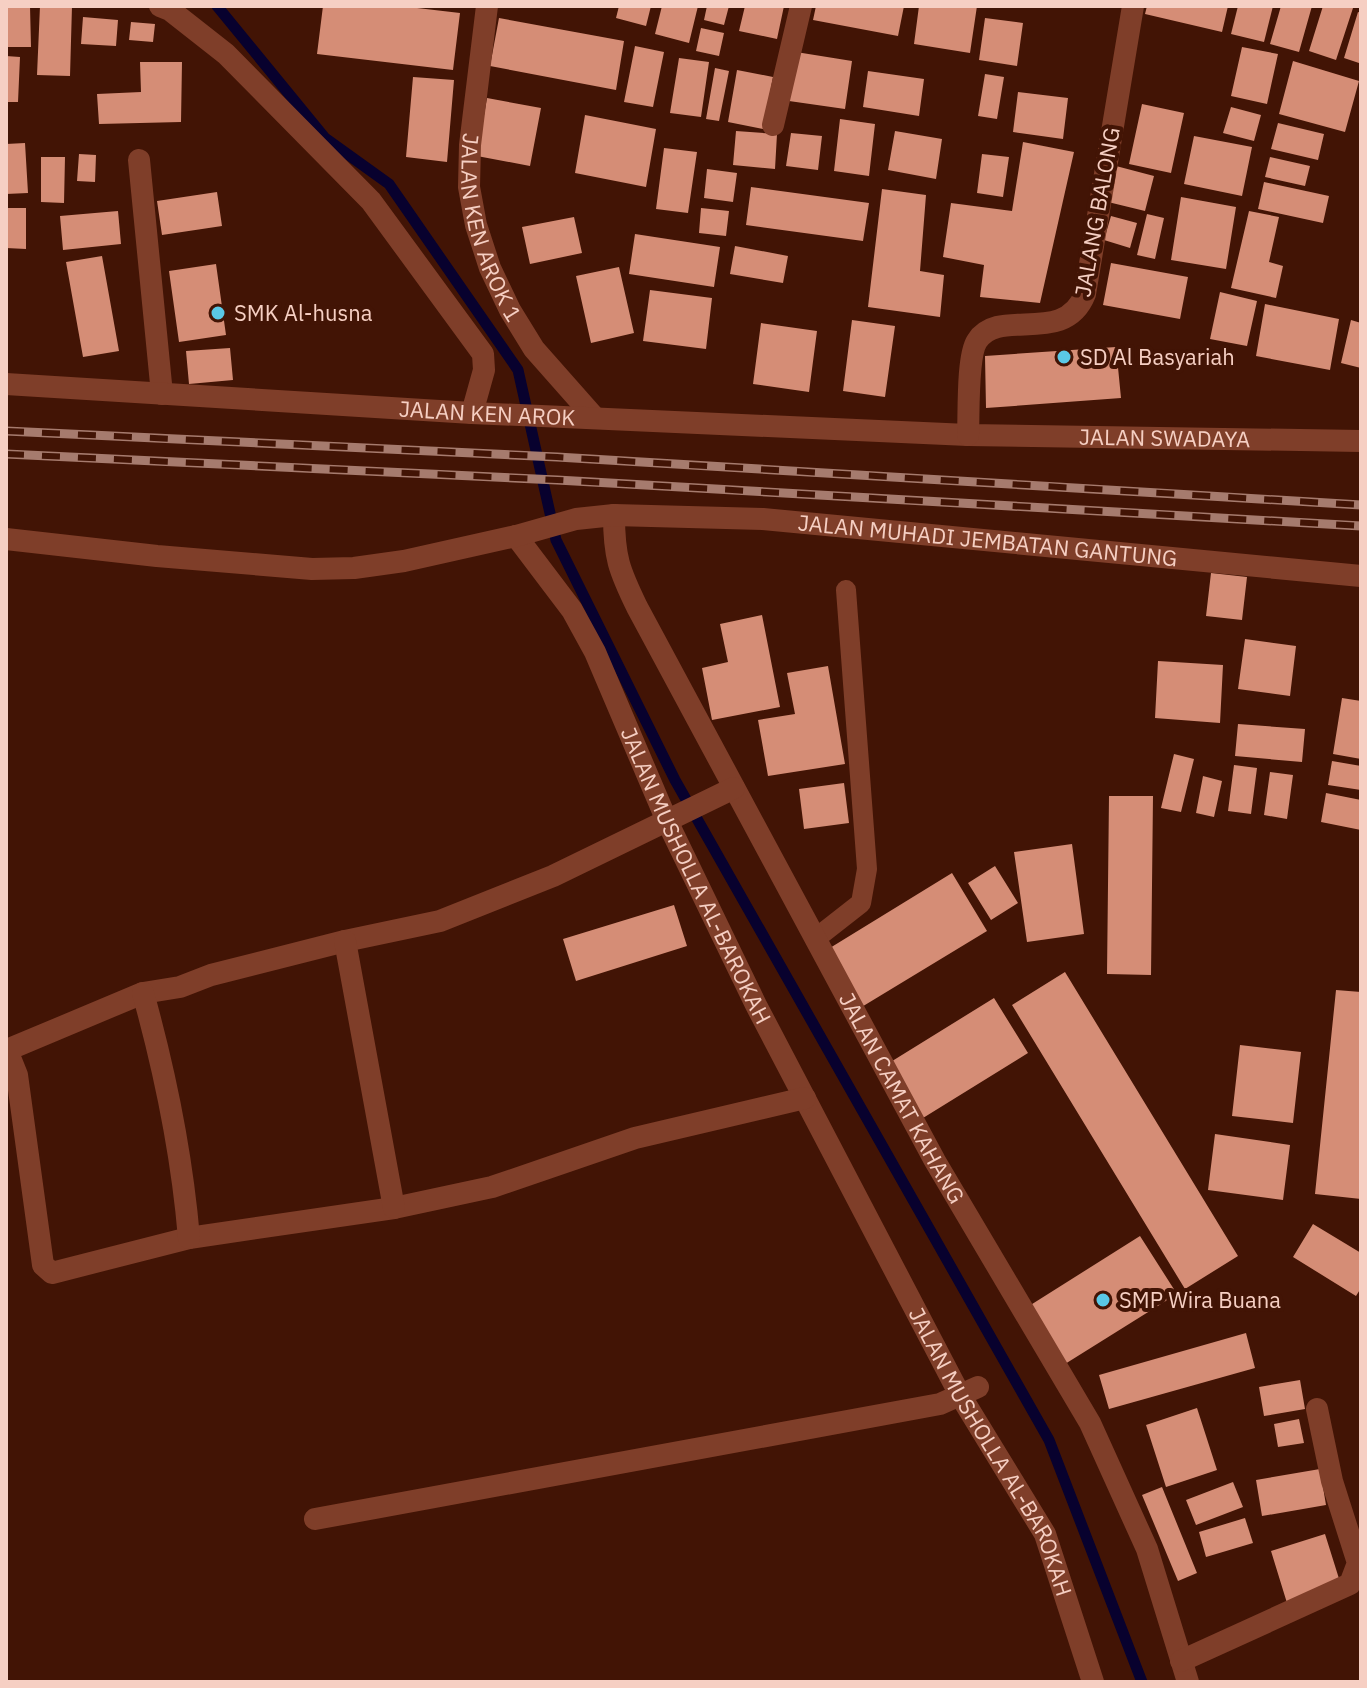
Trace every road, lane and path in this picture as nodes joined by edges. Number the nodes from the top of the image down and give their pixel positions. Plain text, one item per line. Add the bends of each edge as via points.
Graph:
1 (160, 6) edge
2 (487, 6) edge
3 (801, 6) edge
4 (1133, 6) edge
5 (773, 125) dead end
6 (139, 160) dead end
7 (6, 384) edge
8 (162, 394) junction
9 (478, 412) junction
10 (595, 418) junction
11 (968, 435) junction
12 (1361, 441) edge
13 (614, 515) junction
14 (522, 534) junction
15 (6, 539) edge
16 (1361, 576) edge
17 (846, 590) dead end
18 (731, 790) junction
19 (674, 817) junction
20 (815, 939) junction
21 (345, 941) junction
22 (143, 993) junction
23 (7, 1051) edge
24 (805, 1098) junction
25 (394, 1208) junction
26 (189, 1238) junction
27 (969, 1391) junction
28 (1317, 1409) dead end
29 (315, 1519) dead end
30 (1184, 1672) edge
31 (1093, 1682) edge

1 - 9 street via 226,54 371,201 483,354
2 - 10 street, JALAN KEN AROK 1 via 470,145 469,187 476,225 490,268 534,349
3 - 5 street
4 - 11 street, JALANG BALONG via 1080,307 1069,318 1004,327 977,340
6 - 8 street
7 - 8 street, JALAN KEN AROK
8 - 9 street, JALAN KEN AROK
9 - 10 street, JALAN KEN AROK
10 - 11 street, JALAN KEN AROK
11 - 12 street, JALAN SWADAYA
13 - 14 street, JALAN MUHADI JEMBATAN GANTUNG
13 - 16 street, JALAN MUHADI JEMBATAN GANTUNG via 763,519
13 - 18 street, JALAN CAMAT KAHANG via 621,574
14 - 15 street via 404,561 312,569
14 - 19 street, JALAN MUSHOLLA AL-BAROKAH via 595,652
17 - 20 lane via 867,869 861,903
18 - 19 street
18 - 20 street, JALAN CAMAT KAHANG
19 - 21 street via 553,876 440,921
19 - 24 street, JALAN MUSHOLLA AL-BAROKAH via 756,1005
20 - 30 street, JALAN CAMAT KAHANG via 935,1161 1090,1423 1147,1549
21 - 22 street
21 - 25 street
22 - 23 street
22 - 26 street via 158,1047
23 - 26 street via 17,1075 43,1265 52,1273
24 - 25 street via 635,1138 492,1187
24 - 27 street, JALAN MUSHOLLA AL-BAROKAH
25 - 26 street
27 - 29 street via 925,1407
27 - 31 street, JALAN MUSHOLLA AL-BAROKAH via 1045,1534
28 - 30 street via 1332,1481 1358,1563 1350,1584

